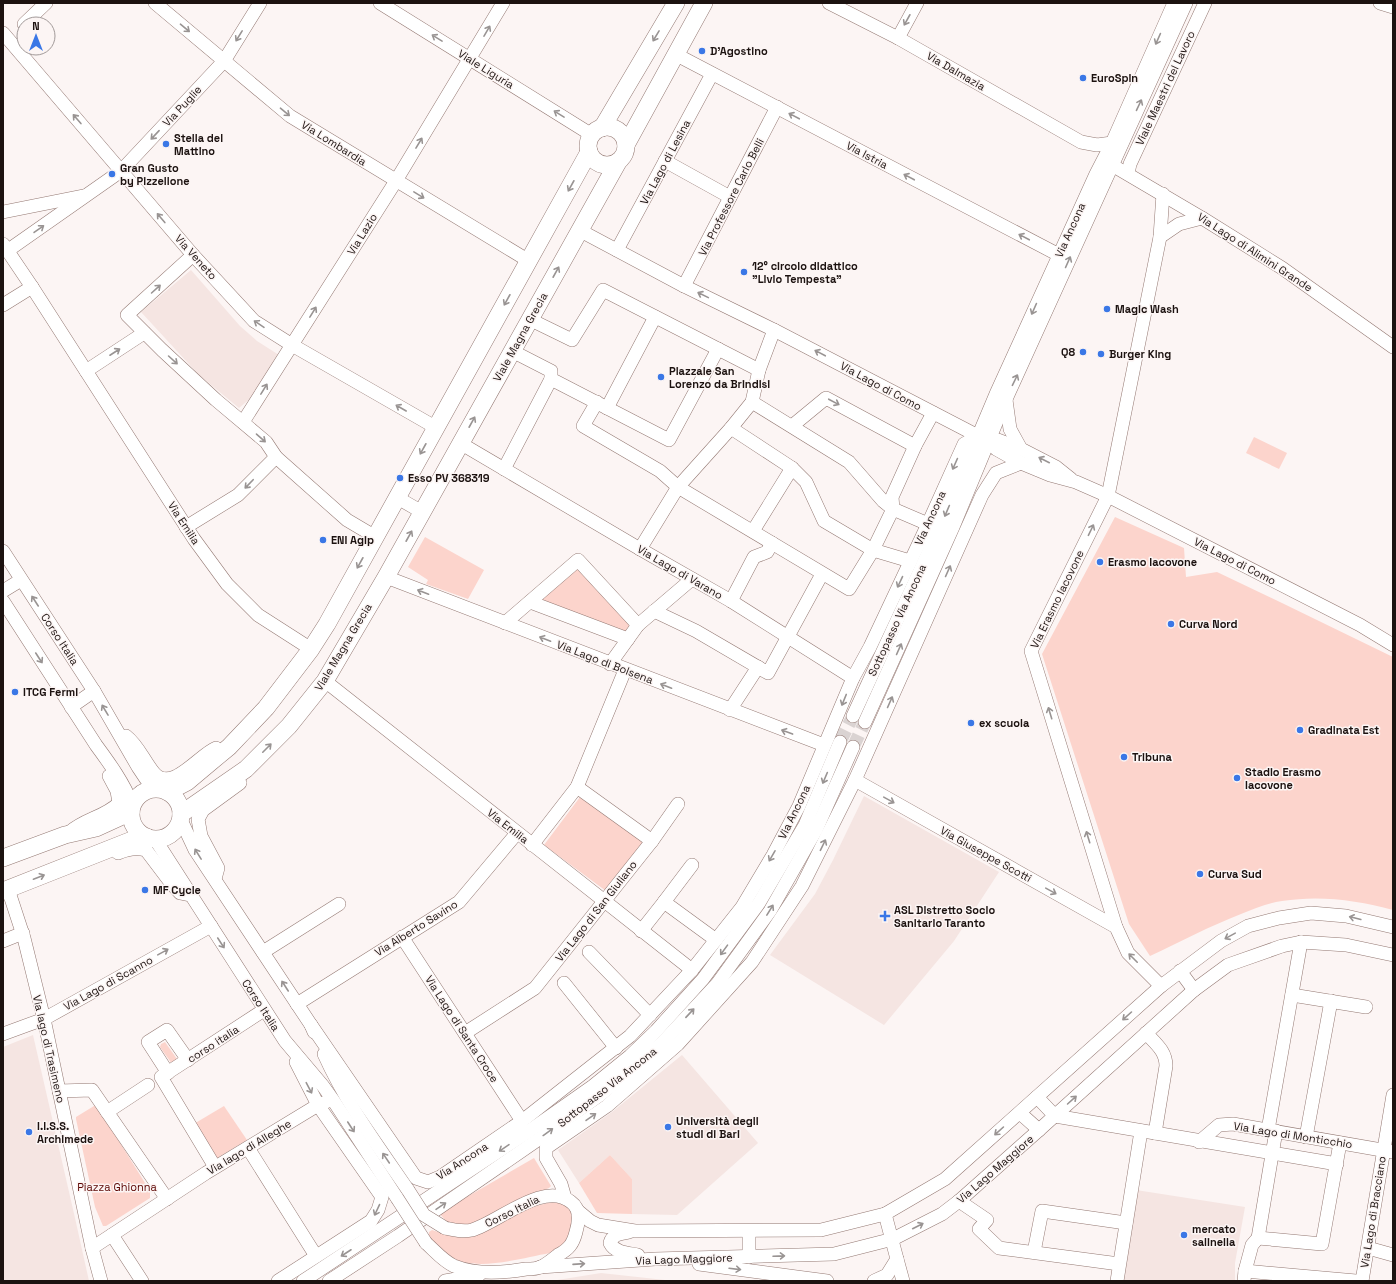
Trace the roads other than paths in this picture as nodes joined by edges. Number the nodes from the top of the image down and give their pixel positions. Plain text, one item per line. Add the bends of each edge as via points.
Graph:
1 (46, 3) edge
2 (155, 3) edge
3 (260, 3) edge
4 (380, 3) edge
5 (503, 3) edge
6 (676, 3) edge
7 (704, 3) edge
8 (830, 3) edge
9 (917, 3) edge
10 (1174, 3) edge
11 (1186, 3) edge
12 (1205, 3) edge
13 (1380, 3) edge
14 (1393, 7) edge
15 (32, 16) edge
16 (16, 30) edge
17 (898, 38) junction
18 (5, 39) edge
19 (675, 54) junction
20 (470, 59) junction
21 (224, 61) junction
22 (712, 74) junction
23 (777, 107) junction
24 (597, 131) junction
25 (1081, 142) junction
26 (1112, 143) junction
27 (626, 145) junction
28 (589, 152) junction
29 (618, 162) junction
30 (665, 162) junction
31 (1112, 164) junction
32 (121, 171) junction
33 (1128, 173) junction
34 (1096, 174) junction
35 (396, 181) junction
36 (1163, 194) junction
37 (88, 195) junction
38 (730, 197) junction
39 (3, 212) edge
40 (1202, 218) junction
41 (579, 230) junction
42 (1160, 237) junction
43 (5, 248) edge
44 (617, 250) junction
45 (193, 255) junction
46 (1058, 256) junction
47 (529, 261) junction
48 (684, 286) junction
49 (32, 287) junction
50 (3, 305) edge
51 (655, 317) junction
52 (530, 319) junction
53 (774, 330) junction
54 (144, 333) junction
55 (292, 345) junction
56 (1393, 347) edge
57 (718, 349) junction
58 (512, 351) junction
59 (759, 370) junction
60 (86, 371) junction
61 (551, 379) junction
62 (1006, 399) junction
63 (752, 402) junction
64 (602, 405) junction
65 (933, 413) junction
66 (243, 422) junction
67 (792, 426) junction
68 (435, 427) junction
69 (731, 428) junction
70 (984, 439) junction
71 (460, 443) junction
72 (915, 446) junction
73 (1022, 449) junction
74 (276, 456) junction
75 (1021, 463) junction
76 (792, 468) junction
77 (504, 469) junction
78 (1076, 482) junction
79 (678, 487) junction
80 (1108, 496) junction
81 (396, 497) junction
82 (893, 509) junction
83 (422, 512) junction
84 (931, 526) junction
85 (186, 527) junction
86 (953, 527) junction
87 (753, 531) junction
88 (374, 536) junction
89 (772, 544) junction
90 (958, 548) junction
91 (640, 549) junction
92 (873, 550) junction
93 (3, 551) edge
94 (910, 561) junction
95 (822, 574) junction
96 (386, 577) junction
97 (692, 579) junction
98 (21, 580) junction
99 (3, 591) edge
100 (3, 601) edge
101 (731, 601) junction
102 (530, 602) junction
103 (654, 611) junction
104 (506, 623) junction
105 (638, 625) junction
106 (787, 637) junction
107 (628, 639) junction
108 (1393, 645) edge
109 (311, 649) junction
110 (610, 664) junction
111 (758, 667) junction
112 (625, 670) junction
113 (853, 678) junction
114 (325, 681) junction
115 (94, 692) junction
116 (71, 707) junction
117 (730, 710) junction
118 (853, 716) tunnel mouth
119 (865, 722) tunnel mouth
120 (840, 742) tunnel mouth
121 (824, 745) junction
122 (853, 747) tunnel mouth
123 (246, 769) junction
124 (855, 780) junction
125 (165, 786) junction
126 (577, 787) junction
127 (678, 804) dead end
128 (127, 806) junction
129 (181, 817) junction
130 (517, 833) junction
131 (652, 841) junction
132 (149, 842) junction
133 (532, 845) junction
134 (3, 858) edge
135 (692, 865) dead end
136 (215, 879) junction
137 (5, 890) edge
138 (604, 901) junction
139 (664, 902) junction
140 (339, 904) dead end
141 (211, 926) junction
142 (1116, 927) junction
143 (1393, 927) edge
144 (740, 928) junction
145 (641, 931) junction
146 (23, 934) junction
147 (719, 936) junction
148 (402, 937) junction
149 (3, 941) edge
150 (1301, 942) junction
151 (263, 952) junction
152 (588, 952) dead end
153 (1393, 955) edge
154 (692, 970) junction
155 (1180, 971) junction
156 (564, 983) dead end
157 (1161, 986) junction
158 (1194, 990) junction
159 (1292, 995) junction
160 (664, 1001) junction
161 (1331, 1001) junction
162 (297, 1004) junction
163 (1366, 1007) dead end
164 (264, 1010) junction
165 (650, 1015) junction
166 (44, 1019) junction
167 (311, 1025) junction
168 (689, 1032) junction
169 (1146, 1033) junction
170 (3, 1034) edge
171 (465, 1034) junction
172 (660, 1036) junction
173 (285, 1041) junction
174 (616, 1048) junction
175 (188, 1060) junction
176 (165, 1075) junction
177 (148, 1085) dead end
178 (59, 1091) junction
179 (1393, 1095) edge
180 (1037, 1097) junction
181 (333, 1100) junction
182 (318, 1105) junction
183 (107, 1112) junction
184 (1020, 1113) junction
185 (1055, 1116) junction
186 (522, 1121) junction
187 (1040, 1130) junction
188 (1272, 1131) junction
189 (1141, 1132) junction
190 (1155, 1134) junction
191 (1306, 1137) junction
192 (1199, 1142) junction
193 (1340, 1143) junction
194 (248, 1148) junction
195 (1388, 1151) edge
196 (1272, 1154) junction
197 (1336, 1164) junction
198 (216, 1167) junction
199 (565, 1198) junction
200 (167, 1199) junction
201 (959, 1201) junction
202 (578, 1211) junction
203 (885, 1214) junction
204 (1126, 1223) junction
205 (635, 1231) junction
206 (749, 1231) junction
207 (112, 1235) junction
208 (1258, 1238) junction
209 (893, 1239) junction
210 (426, 1243) junction
211 (92, 1248) junction
212 (1368, 1248) junction
213 (1034, 1252) junction
214 (1393, 1255) edge
215 (316, 1256) junction
216 (749, 1257) junction
217 (655, 1259) junction
218 (897, 1259) junction
219 (1120, 1264) junction
220 (540, 1267) junction
221 (518, 1271) junction
222 (496, 1272) junction
223 (1245, 1276) edge
224 (453, 1280) edge
225 (101, 1281) edge
226 (142, 1281) edge
227 (278, 1281) edge
228 (303, 1281) edge
229 (329, 1281) edge
230 (510, 1281) edge
231 (827, 1281) edge
232 (874, 1281) edge
233 (903, 1281) edge
234 (1117, 1281) edge
235 (1356, 1281) edge
236 (1362, 1281) edge

1 - 15 street
2 -> 21 street, Via Lombardia
3 -> 21 street, Via Puglie
20 -> 4 street, Viale Liguria
20 -> 5 street, Via Lazio
6 -> 24 main road
7 - 19 main road, Viale Magna Grecia
8 - 17 street, Via Dalmazia
9 -> 17 street
10 -> 26 street, Via Ancona
31 -> 11 street, Via Ancona
12 - 33 street, Viale Maestri del Lavoro
13 - 14 street
16 - 18 street
17 - 25 street, Via Dalmazia
32 -> 18 street, Via Veneto
19 - 22 street, Via Istria
19 - 27 main road, Viale Magna Grecia
24 -> 20 street, Viale Liguria
35 -> 20 street, Via Lazio
21 -> 32 street, Via Puglie
21 -> 35 street, Via Lombardia via 290,116
22 - 23 street, Via Istria
22 - 30 street, Via Lago di Lesina
23 - 38 street, Via Professore Carlo Belli
46 -> 23 street, Via Istria
24 - 27 main road via 610,127 624,137
24 - 28 main road via 588,146
25 - 26 street, Via Dalmazia via 1097,145
25 - 34 street, Via Dalmazia via 1094,157
26 - 34 street, Via Ancona
27 - 29 main road, Viale Magna Grecia via 624,155
28 - 29 main road via 601,164 610,165
28 -> 47 main road
29 - 41 main road, Viale Magna Grecia
30 - 38 street
30 - 44 street, Via Lago di Lesina
31 - 33 street, Via Lago di Alimini Grande
62 -> 31 street, Via Ancona
32 - 37 street, Via Puglie
45 -> 32 street, Via Veneto
33 - 36 street, Via Lago di Alimini Grande
34 - 46 street, Via Ancona
35 -> 47 street, Via Lombardia
55 -> 35 street, Via Lazio
36 - 40 street, Via Lago di Alimini Grande
36 - 42 street, Via Erasmo Iacovone
37 - 39 street, Via Puglie
43 -> 37 street, Via Puglie
38 - 48 street, Via Professore Carlo Belli
40 - 42 street via 1179,224
40 - 56 street, Via Lago di Alimini Grande via 1282,268
41 - 44 street, Via Lago di Como
52 -> 41 main road, Viale Magna Grecia
42 - 80 street, Via Erasmo Iacovone
43 - 49 street, Via Emilia
44 - 48 street, Via Lago di Como
54 -> 45 street via 128,315
55 -> 45 street, Via Veneto via 254,321
46 -> 70 street, Via Ancona via 996,394
47 -> 68 main road
53 -> 48 street, Via Lago di Como
49 - 50 street
49 - 60 street, Via Emilia
51 - 52 street via 603,290 572,340
51 - 57 street
51 - 64 street
52 - 58 main road, Viale Magna Grecia
53 - 59 street
65 -> 53 street, Via Lago di Como
60 -> 54 street
54 -> 66 street
66 -> 55 street, Via Lazio
68 -> 55 street, Via Veneto
57 - 59 street
57 - 64 street via 669,440
58 - 61 street via 551,371
71 -> 58 main road, Viale Magna Grecia
59 - 63 street
60 - 85 street, Via Emilia
61 - 64 street
61 - 77 street
62 - 70 street, Via Ancona
62 - 73 street via 1010,429
63 - 67 street
63 - 69 street
64 - 79 street via 583,426 660,471
65 - 70 street, Via Lago di Como
65 - 72 street
66 -> 74 street via 266,442
67 -> 72 street via 826,398
67 - 82 street via 849,462
68 -> 81 main road
69 - 76 street
69 - 79 street
70 - 73 street, Via Lago di Como via 998,440
70 - 75 street, Via Lago di Como via 996,450
70 -> 84 street, Sottopasso Via Ancona
70 - 86 street, Sottopasso Via Ancona
71 - 77 street, Via Lago di Varano
71 - 83 main road, Viale Magna Grecia
72 - 82 street via 892,497
78 -> 73 street, Via Lago di Como via 1056,466
74 -> 85 street via 238,495
74 - 88 street via 347,520
75 - 78 street, Via Lago di Como
75 - 90 street via 996,473 982,495
76 - 87 street
76 - 92 street via 806,482 824,521
77 - 91 street, Via Lago di Varano
78 - 80 street, Via Lago di Como
79 - 87 street
79 - 91 street
80 - 108 street, Via Lago di Como via 1360,625
142 -> 80 street, Via Erasmo Iacovone via 1031,651
81 - 83 street
81 - 88 main road
82 - 84 street
82 - 92 street
96 -> 83 main road, Viale Magna Grecia
84 - 94 street, Via Ancona
84 - 118 street, Sottopasso Via Ancona
85 - 109 street, Via Emilia via 227,584 258,615
86 - 90 street
119 -> 86 street, Sottopasso Via Ancona
87 - 89 street
88 -> 109 main road
89 - 95 street
89 - 101 street via 767,552 754,556
124 -> 90 street
91 - 97 street, Via Lago di Varano
92 - 94 street
92 - 95 street via 849,589
93 - 98 street, Corso Italia
94 -> 113 street, Via Ancona
95 - 106 street
104 -> 96 street, Via Lago di Bolsena
96 - 114 main road, Viale Magna Grecia
97 - 101 street, Via Lago di Varano
97 - 103 street
98 - 99 street
115 -> 98 street, Corso Italia
100 -> 116 street
101 - 106 street, Via Lago di Varano
102 - 104 street
102 - 105 street via 578,560
102 - 107 street
103 - 105 street
103 - 111 street via 696,631
110 -> 104 street, Via Lago di Bolsena
105 - 107 street
106 - 111 street via 768,673
106 - 113 street, Via Lago di Varano
107 - 110 street
109 - 125 main road via 266,708 229,747 187,782
110 - 112 street, Via Lago di Bolsena
111 - 117 street
117 -> 112 street, Via Lago di Bolsena
112 - 126 street
113 -> 121 street, Via Ancona
123 -> 114 main road, Viale Magna Grecia via 289,726
114 - 130 street, Via Emilia
115 - 116 street
125 -> 115 street, Corso Italia via 146,779
116 - 128 street via 126,790
121 -> 117 street, Via Lago di Bolsena
120 -> 144 street, Sottopasso Via Ancona via 805,825 759,903
121 -> 147 street, Via Ancona via 799,806 776,849 742,907
172 -> 122 street, Sottopasso Via Ancona via 717,984 770,911 816,830
123 - 129 main road, Viale Magna Grecia
123 - 136 street, Viale Magna Grecia via 243,781 203,810 198,819 201,836 218,868
124 -> 142 street, Via Giuseppe Scotti
168 -> 124 street via 752,962 802,886
125 - 128 main road via 142,792
125 - 129 main road via 180,805
126 - 131 street
126 - 133 street
127 - 131 street, Via Lago di San Giuliano
128 - 132 main road via 138,832
128 - 134 main road via 92,829 65,835
129 - 132 main road via 177,828 171,834
136 -> 129 street, Corso Italia via 195,850
130 - 133 street, Via Emilia
130 - 148 street, Via Alberto Savino via 459,902
131 - 138 street, Via Lago di San Giuliano
137 -> 132 main road via 132,840
132 - 141 street, Corso Italia via 192,896
133 - 138 street, Via Emilia
135 - 139 street
136 - 151 street, Corso Italia
137 - 146 street, Via lago di Trasimeno
138 - 145 street, Via Emilia
138 - 171 street, Via Lago di San Giuliano via 535,988
139 - 145 street
139 - 147 street
140 - 151 street
141 -> 164 street, Corso Italia
166 -> 141 street, Via Lago di Scanno
157 -> 142 street, Via Erasmo Iacovone via 1128,953
143 -> 155 street via 1346,916 1311,913 1279,918 1248,926 1221,941
144 - 147 street
144 -> 172 street, Sottopasso Via Ancona
145 - 154 street, Via Emilia
146 - 149 street
146 - 166 street, Via lago di Trasimeno
147 - 154 street, Via Ancona
148 - 162 street, Via Alberto Savino
148 - 171 street, Via Lago di Santa Croce
150 - 153 street, Via Lago Maggiore via 1346,944
150 - 158 street, Via Lago Maggiore via 1228,965
150 - 159 street
162 -> 151 street, Corso Italia
152 - 165 street
154 - 160 street, Via Ancona
155 - 157 street
155 - 158 street
156 - 174 street
157 -> 180 street
158 - 169 street, Via Lago Maggiore
159 - 161 street
159 - 188 street
160 - 165 street, Via Ancona
160 - 172 street
161 - 163 street
161 - 191 street
162 - 167 street, Corso Italia
164 - 173 street, Corso Italia
164 - 175 street, corso italia
165 - 174 street, Via Ancona
166 - 170 street, Via Lago di Scanno
166 - 178 street, Via lago di Trasimeno
167 - 186 street, Via Ancona via 416,1178 428,1182 440,1178
199 -> 167 street, Corso Italia, bridge via 544,1196 470,1230 457,1231 445,1228 424,1215 349,1102
168 - 172 street
199 -> 168 street via 561,1184 546,1158 546,1148 607,1106
185 -> 169 street, Via Lago Maggiore
169 - 190 street via 1166,1058
171 - 186 street, Via Lago di Santa Croce
172 -> 228 street, Sottopasso Via Ancona via 529,1132
229 -> 172 street, Sottopasso Via Ancona via 600,1095 637,1065
173 - 181 street, Corso Italia
173 -> 182 street
174 - 186 street, Via Ancona
175 - 176 street, corso italia
175 - 176 street via 167,1030 148,1042
176 - 198 street
177 - 183 street
178 - 183 street via 92,1090
178 - 211 street, Via lago di Trasimeno
179 - 195 street, Via Lago di Bracciano
180 - 184 street
180 - 185 street
181 - 182 street, Via lago di Alleghe
181 -> 210 street, Corso Italia, bridge
182 - 194 street, Via lago di Alleghe
182 -> 215 street via 382,1197 371,1221
183 - 200 street
184 - 187 street
184 -> 203 street via 945,1179
185 - 187 street, Via Lago Maggiore
185 - 189 street, Via Lago di Monticchio
187 - 201 street, Via Lago Maggiore
188 - 191 street, Via Lago di Monticchio
188 - 192 street, Via Lago di Monticchio via 1233,1124 1219,1125
188 - 196 street
189 - 190 street, Via Lago di Monticchio
189 - 204 street
190 - 192 street, Via Lago di Monticchio
191 - 193 street, Via Lago di Monticchio
192 - 196 street, Via Lago di Monticchio
193 - 195 street, Via Lago di Monticchio
193 - 197 street
194 - 198 street, Via lago di Alleghe
194 - 215 street
195 - 212 street, Via Lago di Bracciano
196 - 197 street, Via Lago di Monticchio
196 - 208 street
197 - 208 street via 1322,1244
198 - 200 street, Via lago di Alleghe
199 - 202 street via 573,1203
200 - 207 street, Via lago di Alleghe
209 -> 201 street, Via Lago Maggiore via 942,1214
201 - 213 street via 988,1220 979,1229 999,1248
202 - 205 street via 598,1225
202 - 220 street, Corso Italia via 579,1222 572,1244 563,1253
203 - 206 street via 821,1230
203 - 209 street
204 - 213 street via 1042,1211
204 - 219 street
205 - 206 street
205 - 217 street via 615,1235 610,1243 612,1248
206 - 216 street
207 - 211 street
207 - 226 street
208 - 223 street via 1252,1245
216 -> 209 street, Via Lago Maggiore via 834,1254
209 - 218 street
210 - 222 street, Corso Italia via 440,1257 453,1265 469,1271
210 - 224 street
211 - 225 street, Via lago di Trasimeno
212 - 214 street
212 - 236 street, Via Lago di Bracciano
213 - 219 street
215 - 227 street
216 - 217 street, Via Lago Maggiore
220 -> 217 street, Via Lago Maggiore
217 -> 231 street
218 - 232 street via 887,1275
218 - 233 street
219 - 234 street
220 - 221 street, Corso Italia
221 - 222 street, Corso Italia
221 - 230 street
222 - 224 street
223 - 235 street

